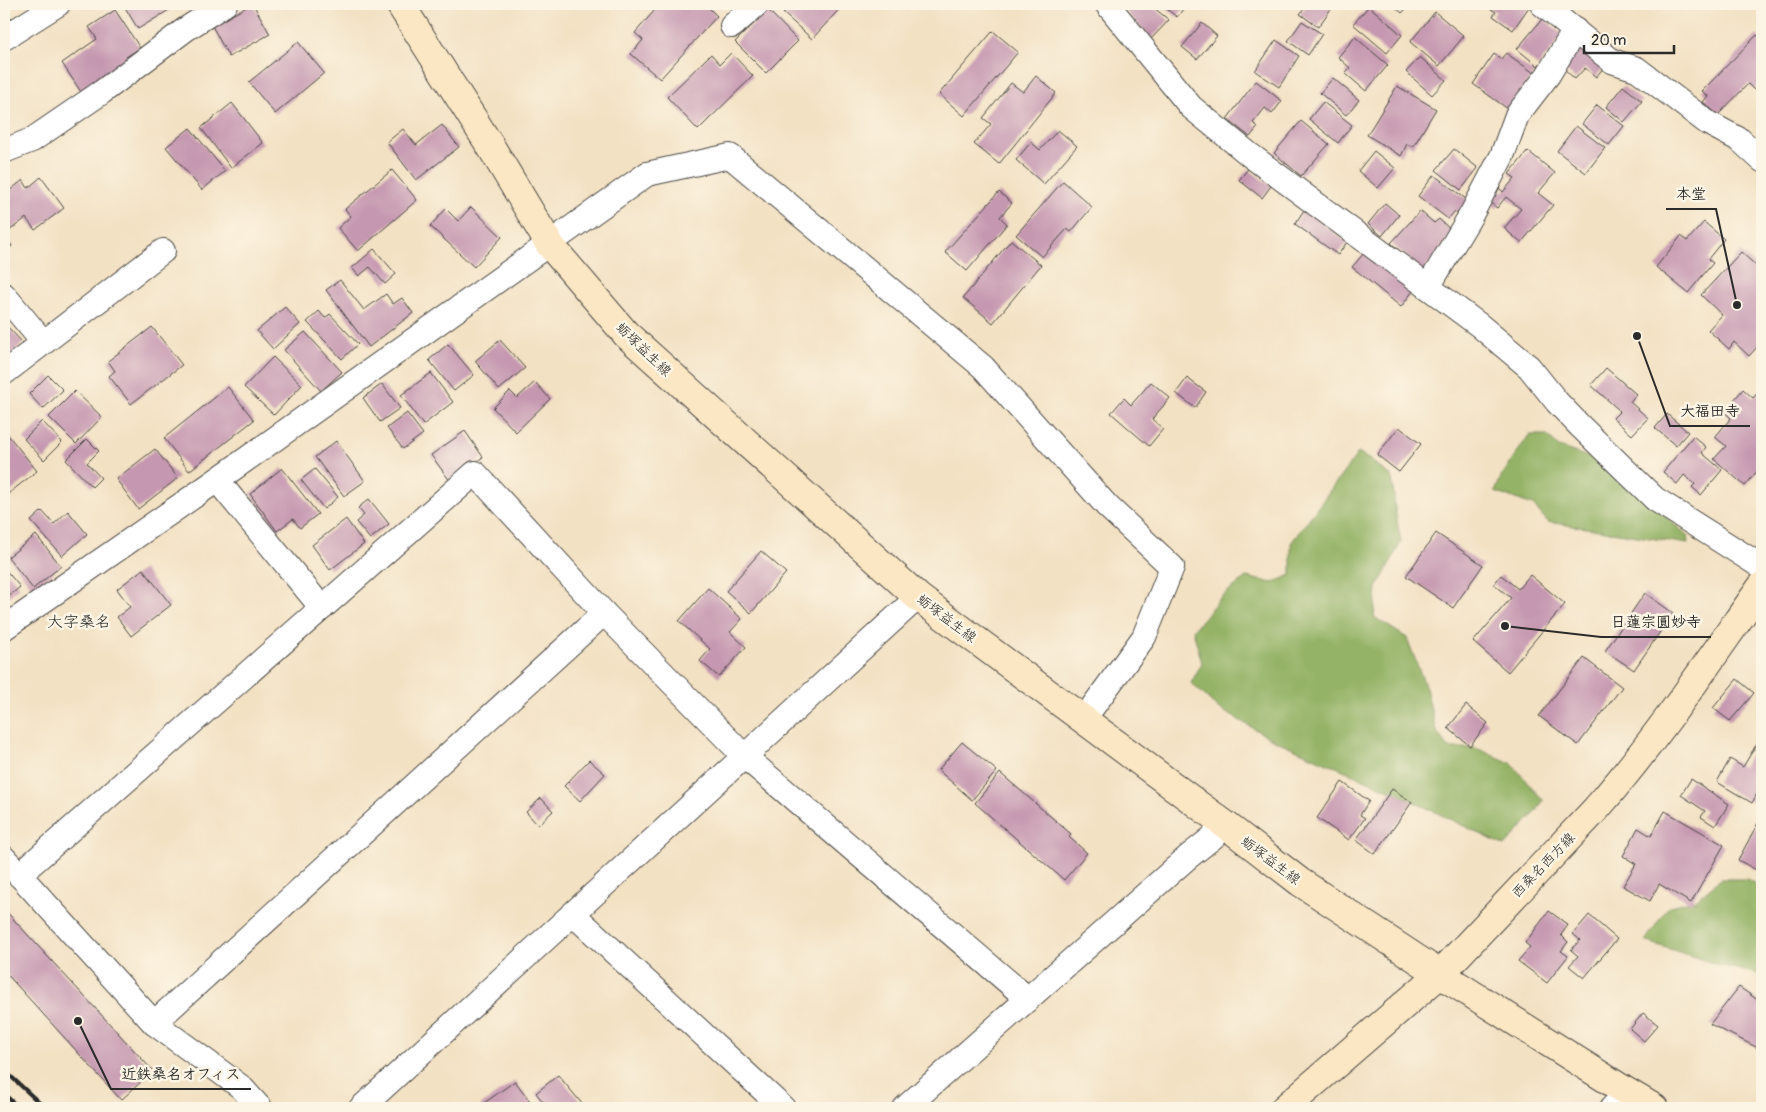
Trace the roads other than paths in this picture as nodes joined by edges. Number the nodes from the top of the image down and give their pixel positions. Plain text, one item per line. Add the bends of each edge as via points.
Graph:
1 (58, 4) edge
2 (225, 4) edge
3 (400, 4) edge
4 (757, 4) edge
5 (1107, 4) edge
6 (1542, 4) edge
7 (732, 26) dead end
8 (1575, 30) junction
9 (4, 38) edge
10 (4, 151) edge
11 (1762, 160) edge
12 (550, 245) junction
13 (163, 251) dead end
14 (1428, 287) junction
15 (4, 295) edge
16 (43, 342) junction
17 (4, 373) edge
18 (217, 480) junction
19 (1762, 567) edge
20 (1762, 586) edge
21 (918, 597) junction
22 (322, 608) junction
23 (604, 613) junction
24 (4, 628) edge
25 (1083, 720) junction
26 (744, 756) junction
27 (1227, 826) junction
28 (4, 858) edge
29 (20, 875) junction
30 (573, 914) junction
31 (1440, 974) junction
32 (1028, 999) junction
33 (154, 1023) junction
34 (1619, 1100) edge
35 (778, 1106) edge
36 (260, 1108) edge
37 (361, 1108) edge
38 (905, 1108) edge
39 (1284, 1108) edge
40 (1654, 1108) edge

1 - 9 street
2 - 10 street via 32,140
3 - 12 street, 蛎塚益生線
4 - 7 street
5 - 14 street via 1191,107 1250,155
6 - 8 street
8 - 11 street via 1612,61 1638,69 1708,123 1740,140
8 - 14 street via 1548,75 1517,115 1502,156
12 - 18 street
12 - 21 street, 蛎塚益生線 via 626,334
12 - 25 street via 646,174 730,156 983,367 1107,506 1172,568 1144,637
13 - 16 street
14 - 19 street via 1530,367 1574,420 1655,498
15 - 16 street
16 - 17 street
18 - 22 street
18 - 24 street
20 - 31 street, 西桑名西方線 via 1620,782
21 - 25 street, 蛎塚益生線
21 - 26 street
22 - 23 street via 475,473
22 - 29 street
23 - 26 street
23 - 33 street
25 - 27 street, 蛎塚益生線
26 - 30 street
26 - 32 street
27 - 31 street, 蛎塚益生線 via 1300,882
27 - 32 street
28 - 29 street
29 - 33 street
30 - 35 street
30 - 37 street
31 - 34 street, 蛎塚益生線
31 - 39 street, 西桑名西方線
32 - 38 street
33 - 36 street via 241,1087
34 - 40 street, 蛎塚益生線

